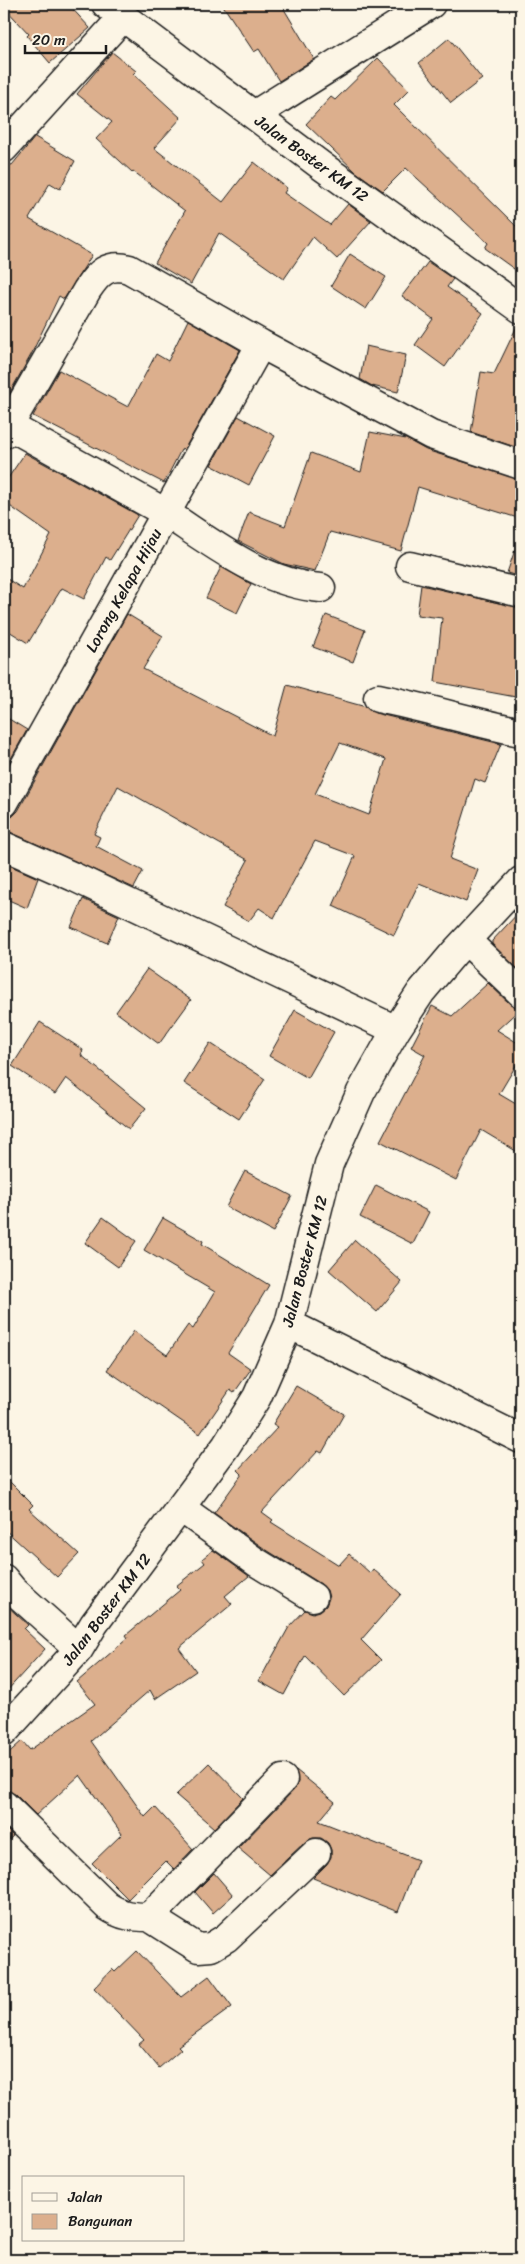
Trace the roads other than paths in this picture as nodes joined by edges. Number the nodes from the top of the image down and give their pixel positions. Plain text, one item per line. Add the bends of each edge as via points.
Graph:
1 (431, 4) edge
2 (115, 11) edge
3 (254, 115) junction
4 (6, 141) edge
5 (521, 309) edge
6 (261, 344) junction
7 (5, 428) edge
8 (521, 465) edge
9 (166, 513) junction
10 (410, 566) dead end
11 (320, 588) dead end
12 (521, 593) edge
13 (378, 698) dead end
14 (521, 732) edge
15 (4, 803) edge
16 (4, 846) edge
17 (521, 881) edge
18 (466, 940) junction
19 (521, 993) edge
20 (396, 1030) junction
21 (289, 1324) junction
22 (521, 1440) edge
23 (181, 1508) junction
24 (4, 1579) edge
25 (313, 1597) dead end
26 (79, 1648) junction
27 (4, 1732) edge
28 (283, 1779) dead end
29 (4, 1805) edge
30 (316, 1853) dead end
31 (149, 1917) junction

1 - 3 street
2 - 3 street, Jalan Boster KM 12
2 - 4 street
3 - 5 street, Jalan Boster KM 12
6 - 7 street via 129,269 111,267 101,272 87,290
6 - 8 street via 431,435
6 - 9 street
7 - 9 street, Lorong Kelapa Hijau
9 - 11 street via 242,562 278,580
9 - 15 street, Lorong Kelapa Hijau
10 - 12 street
13 - 14 street
16 - 20 street
17 - 18 street, Jalan Boster KM 12
18 - 19 street
18 - 20 street, Jalan Boster KM 12 via 421,992
20 - 21 street, Jalan Boster KM 12 via 361,1092 329,1164
21 - 22 street
21 - 23 street, Jalan Boster KM 12 via 257,1397
23 - 25 street via 256,1562
23 - 26 street, Jalan Boster KM 12
24 - 26 street
26 - 27 street, Jalan Boster KM 12
28 - 31 street
29 - 31 street via 107,1906 120,1915
30 - 31 street via 226,1938 211,1947 198,1948

